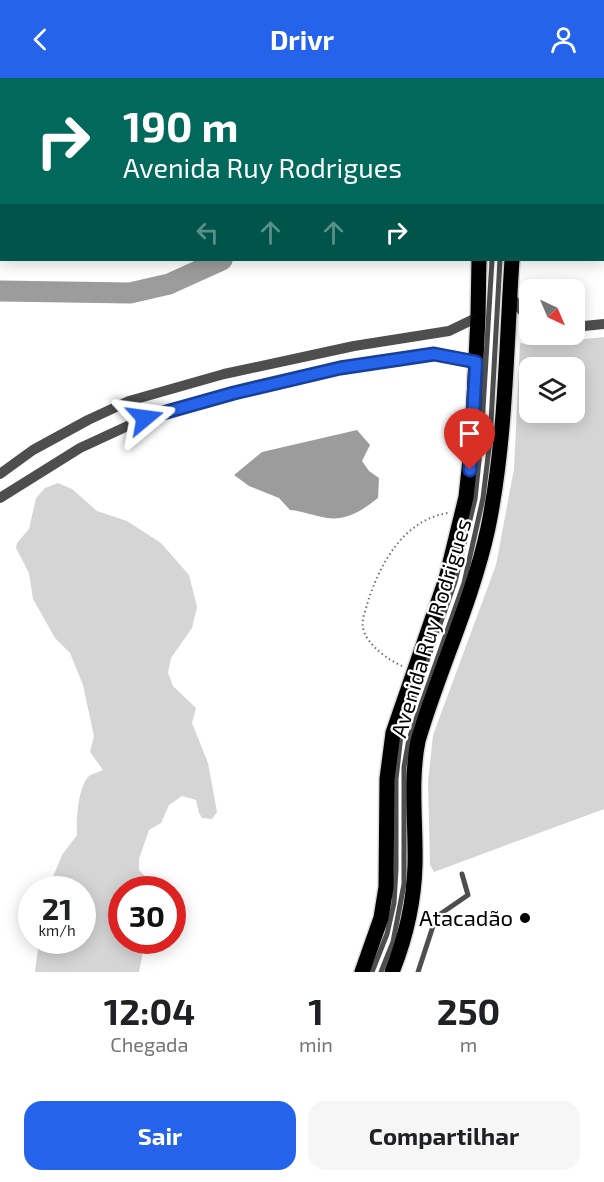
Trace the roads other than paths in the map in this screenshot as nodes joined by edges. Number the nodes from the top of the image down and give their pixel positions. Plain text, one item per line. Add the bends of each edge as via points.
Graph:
1 (479, 261) edge
2 (492, 261) edge
3 (500, 261) edge
4 (512, 261) edge
5 (510, 296) junction
6 (519, 307) edge
7 (478, 317) junction
8 (604, 324) edge
9 (585, 326) edge
10 (476, 362) junction
11 (67, 431) junction
12 (80, 448) junction
13 (0, 474) edge
14 (0, 498) edge
15 (462, 874) dead end
16 (386, 887) junction
17 (355, 972) edge
18 (362, 972) edge
19 (372, 972) edge
20 (381, 972) edge
21 (392, 972) edge
22 (418, 972) edge

1 - 7 main road, Avenida Ruy Rodrigues
2 - 19 lane via 475,499 455,582 401,735 396,779 394,903
3 - 20 lane via 483,498 464,583 409,739 404,767 405,884 393,942
4 - 5 main road, Avenida Ruy Rodrigues
5 - 6 street
5 - 21 main road, Avenida Ruy Rodrigues via 493,500 473,586 418,741 414,767 412,900 403,945
7 - 10 main road, Avenida Ruy Rodrigues
7 - 11 street via 449,331 354,346 224,374 129,402
8 - 9 street
10 - 12 street via 434,354 340,368 145,418
10 - 16 main road, Avenida Ruy Rodrigues via 470,470 463,513 446,579 396,718 390,748
11 - 12 street
11 - 13 street
12 - 14 street
15 - 22 lane via 468,895 436,917
16 - 17 lane via 377,924
16 - 18 main road, Avenida Ruy Rodrigues via 372,950

